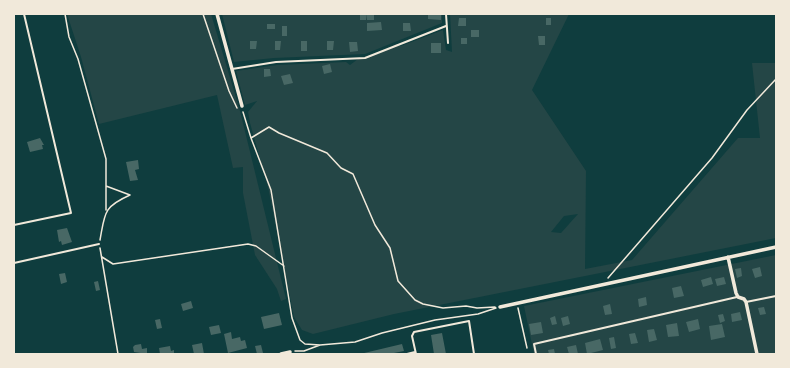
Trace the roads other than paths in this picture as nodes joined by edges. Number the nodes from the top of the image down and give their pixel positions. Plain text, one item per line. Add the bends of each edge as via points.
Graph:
1 (24, 14) edge
2 (217, 14) edge
3 (446, 14) edge
4 (446, 26) junction
5 (448, 42) dead end
6 (231, 69) junction
7 (242, 106) road end
8 (14, 225) edge
9 (99, 244) road end
10 (776, 247) edge
11 (728, 257) junction
12 (14, 262) edge
13 (776, 296) edge
14 (738, 297) junction
15 (746, 302) junction
16 (500, 307) road end
17 (290, 352) road end
18 (415, 353) edge
19 (280, 354) edge
20 (407, 354) edge
21 (474, 354) edge
22 (536, 354) edge
23 (757, 354) edge

1 - 8 lane via 71,213
2 - 6 street
3 - 4 lane
4 - 5 lane
4 - 6 lane via 365,58 276,62
6 - 7 street
9 - 12 lane
10 - 11 street
11 - 14 street
11 - 16 street
13 - 15 lane
14 - 15 street
14 - 22 lane via 534,344
15 - 23 street
17 - 19 street
18 - 20 lane
18 - 21 lane via 412,336 414,332 469,321

